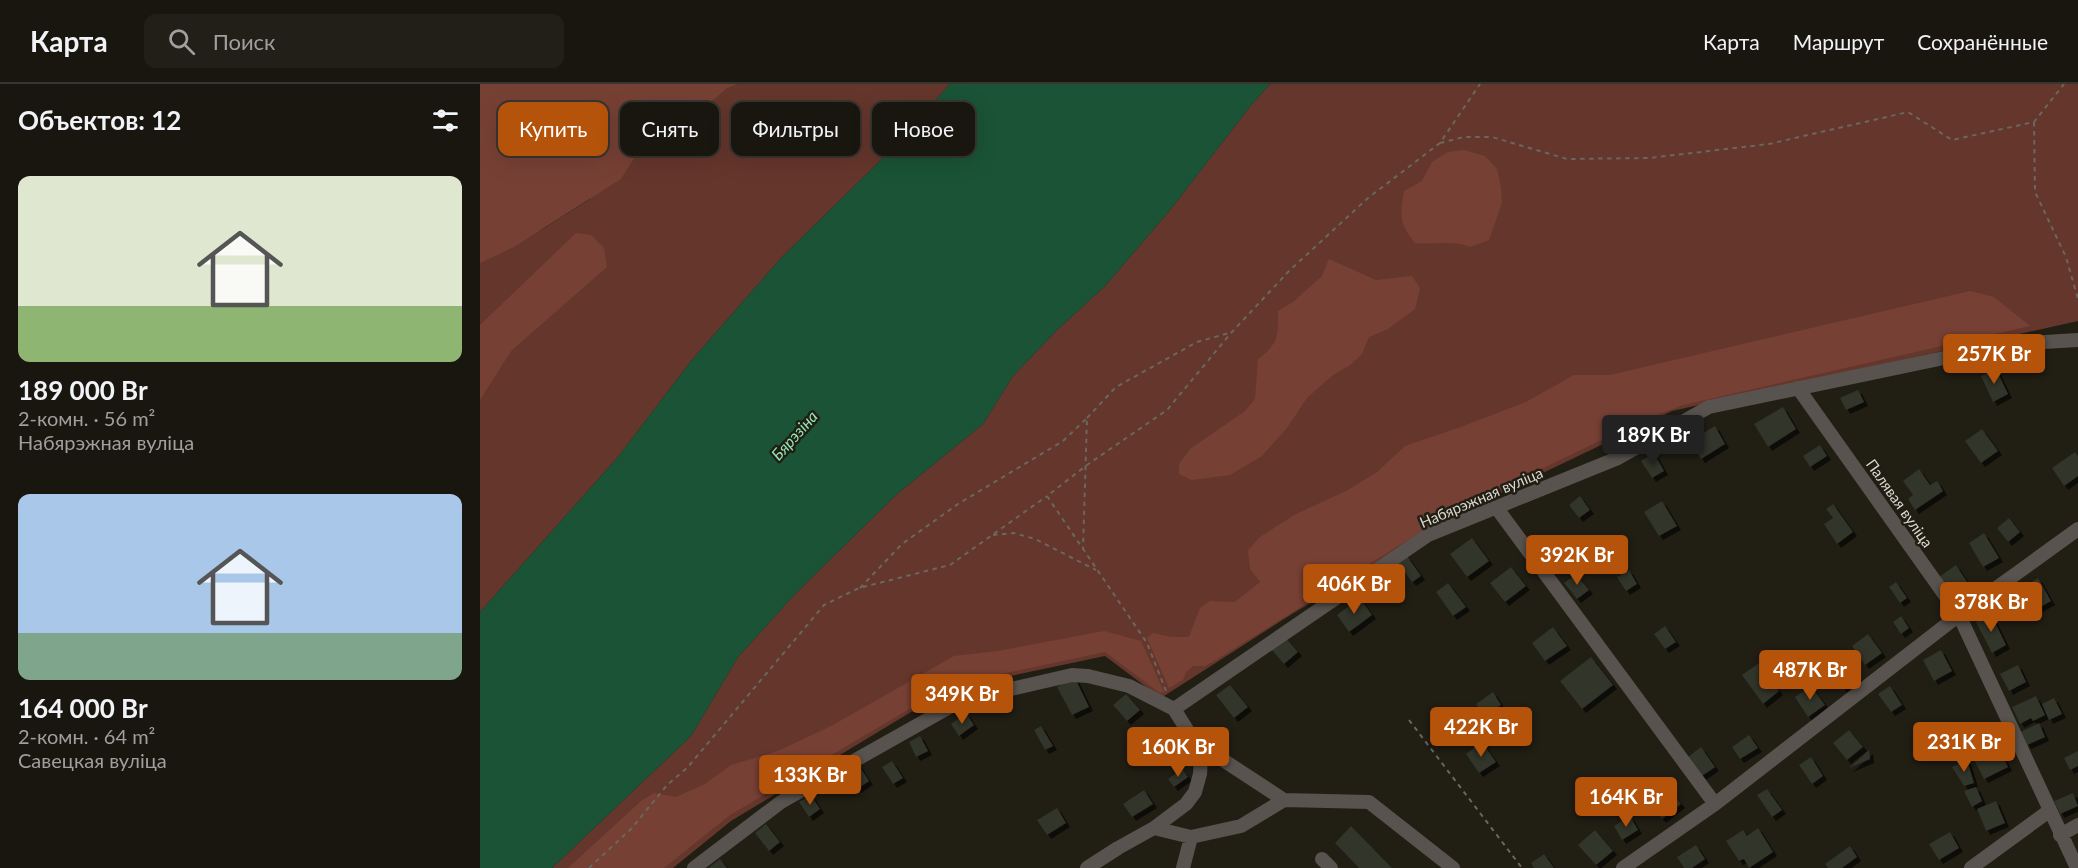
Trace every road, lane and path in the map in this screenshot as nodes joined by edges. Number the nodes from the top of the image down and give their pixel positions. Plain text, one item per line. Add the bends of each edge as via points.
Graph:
1 (1480, 84) edge
2 (2064, 84) edge
3 (2034, 122) junction
4 (1440, 143) junction
5 (2078, 299) edge
6 (1231, 333) junction
7 (2078, 340) edge
8 (1798, 388) junction
9 (1087, 418) junction
10 (1087, 465) junction
11 (1047, 496) junction
12 (1496, 507) junction
13 (2078, 529) edge
14 (990, 535) junction
15 (1083, 549) junction
16 (1098, 572) junction
17 (859, 588) junction
18 (1959, 615) junction
19 (1174, 710) junction
20 (1409, 720) dead end
21 (1194, 741) junction
22 (1224, 760) junction
23 (1200, 774) junction
24 (1284, 800) junction
25 (1715, 804) junction
26 (2049, 811) junction
27 (2078, 825) edge
28 (1154, 828) junction
29 (2060, 834) junction
30 (1191, 837) junction
31 (589, 868) edge
32 (694, 868) edge
33 (1087, 868) edge
34 (1183, 868) edge
35 (1453, 868) edge
36 (1522, 868) edge
37 (1623, 868) edge
38 (1971, 868) edge
39 (2076, 868) edge

1 - 4 path
2 - 3 path
3 - 4 path via 1952,140 1908,112 1769,144 1649,158 1567,159 1492,137 1464,136
3 - 5 path via 2035,192 2066,257
4 - 6 path via 1359,206 1289,271
6 - 9 path via 1197,342 1116,387
6 - 10 path via 1167,410
7 - 8 street, Набярэжная вуліца via 2011,344
8 - 12 street, Набярэжная вуліца via 1708,407 1618,458
8 - 18 street, Палявая вуліца
9 - 10 path
9 - 17 path via 1063,441 958,504 902,544
10 - 11 path
10 - 15 path
11 - 14 path
11 - 15 path
12 - 19 street, Набярэжная вуліца via 1428,535
12 - 25 street
13 - 18 street
14 - 16 path via 1014,533 1035,539
14 - 17 path via 950,566
15 - 16 path
16 - 19 path via 1147,644
17 - 31 path via 824,605 687,768
18 - 25 street
18 - 26 street, Палявая вуліца
19 - 21 street
19 - 32 street via 1130,686 1088,676 1072,675 976,697 955,704 810,783
20 - 36 path
21 - 22 street
21 - 23 street via 1201,757
22 - 23 street
22 - 24 street
23 - 28 street via 1195,792 1186,804
24 - 30 street via 1241,826
24 - 35 street via 1369,802
25 - 37 street
26 - 29 street, Палявая вуліца
26 - 38 street
27 - 29 street
28 - 30 street
28 - 33 street
29 - 39 street, Палявая вуліца
30 - 34 street

